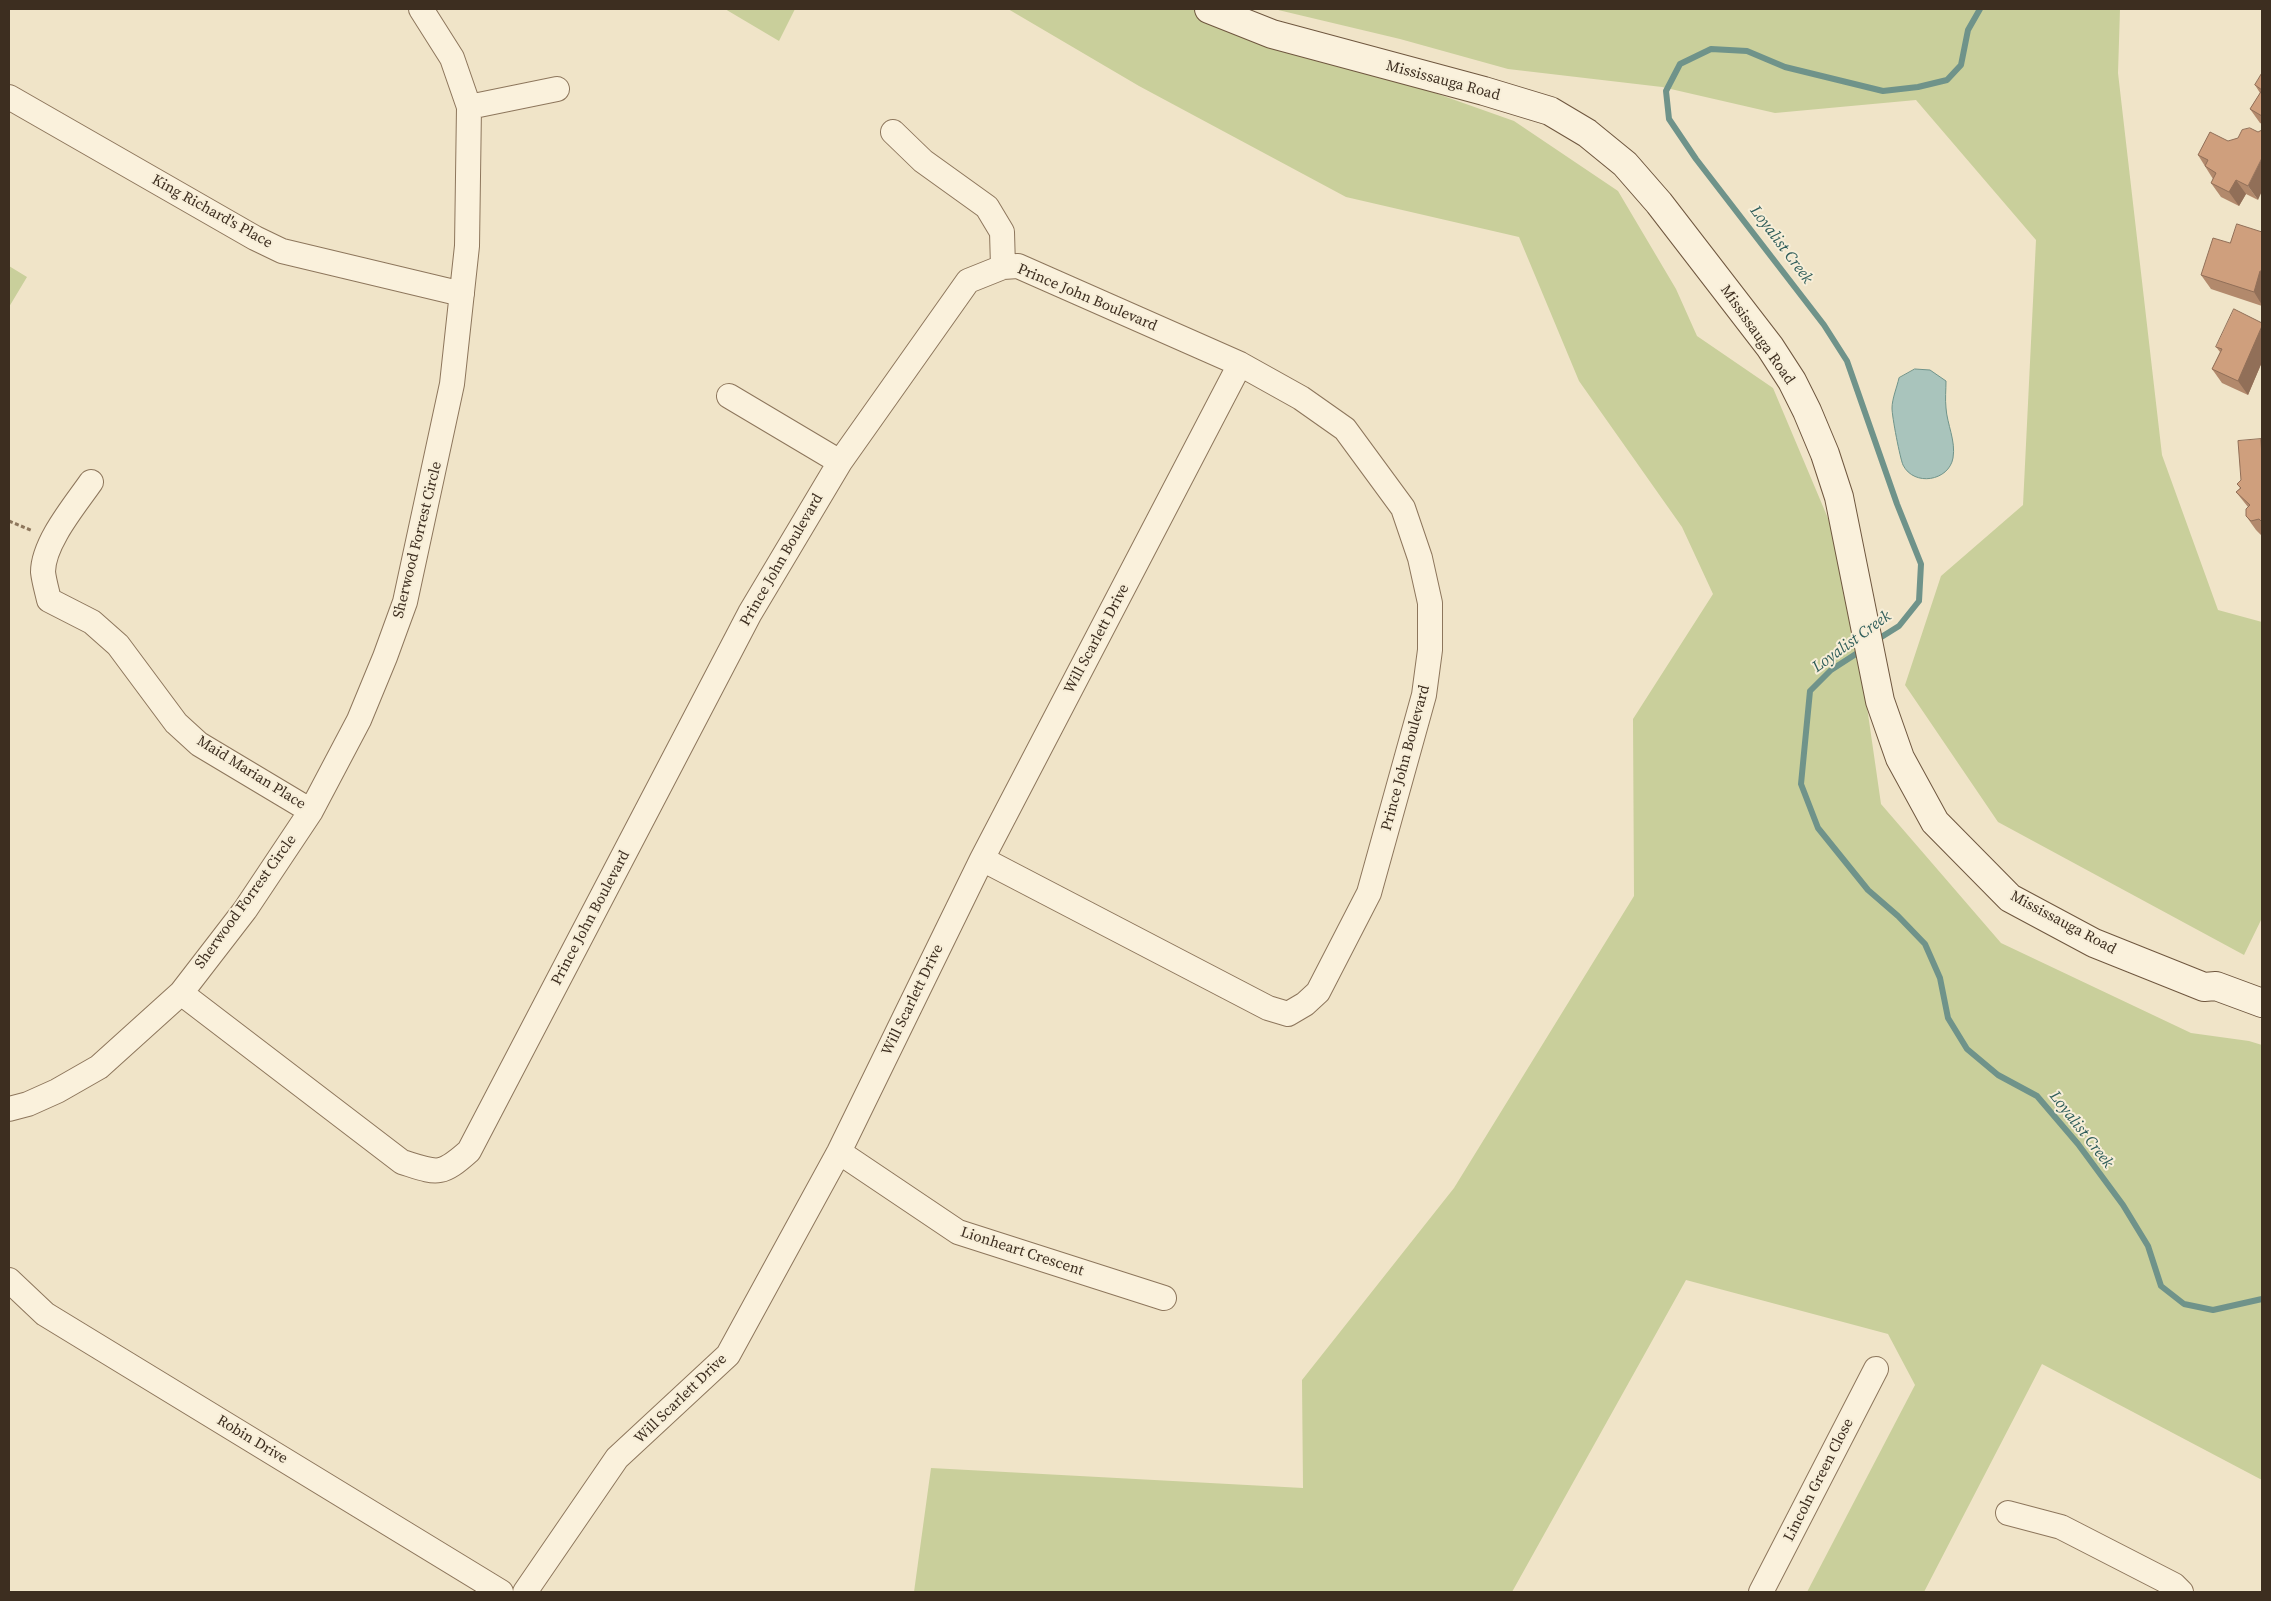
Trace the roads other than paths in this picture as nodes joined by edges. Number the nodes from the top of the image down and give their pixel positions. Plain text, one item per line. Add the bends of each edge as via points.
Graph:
1 (421, 9) edge
2 (1209, 9) edge
3 (557, 90) dead end
4 (9, 96) edge
5 (469, 107) junction
6 (893, 132) dead end
7 (1003, 267) junction
8 (462, 294) junction
9 (1240, 364) junction
10 (729, 396) dead end
11 (840, 462) junction
12 (91, 482) dead end
13 (311, 811) junction
14 (982, 859) junction
15 (2204, 987) junction
16 (180, 993) junction
17 (2262, 1003) edge
18 (2262, 1019) edge
19 (9, 1109) edge
20 (839, 1152) junction
21 (9, 1280) edge
22 (1164, 1298) dead end
23 (1876, 1369) dead end
24 (2008, 1514) dead end
25 (501, 1592) edge
26 (525, 1592) edge
27 (1762, 1592) edge
28 (2181, 1592) edge

1 - 5 street, Sherwood Forrest Circle via 452,58
2 - 15 main road, Mississauga Road via 1272,34 1550,111 1587,133 1624,164 1665,210 1770,347 1792,381 1825,454 1839,498 1880,701 1900,758 1935,822 2010,898 2094,943
3 - 5 street
4 - 8 street, King Richard's Place via 282,251
5 - 8 street, Sherwood Forrest Circle via 467,246
6 - 7 street via 924,161 987,208 1002,232
7 - 9 street, Prince John Boulevard via 1018,266
7 - 11 street, Prince John Boulevard via 968,281
8 - 13 street, Sherwood Forrest Circle via 452,384 405,602 359,720
9 - 14 street, Will Scarlett Drive
9 - 14 street, Prince John Boulevard via 1301,398 1345,429 1403,508 1420,558 1430,603 1430,650 1424,695 1380,856 1369,892 1318,992 1288,1014 1268,1008
10 - 11 street
11 - 16 street, Prince John Boulevard via 750,613 469,1151 450,1168 432,1172 402,1162
12 - 13 street, Maid Marian Place via 46,556 44,572 49,600 92,622 118,644 176,723 199,744
13 - 16 street, Sherwood Forrest Circle via 244,910
14 - 20 street, Will Scarlett Drive
15 - 17 main road, Mississauga Road via 2216,986
15 - 18 main road, Mississauga Road via 2212,997
16 - 19 street, Sherwood Forrest Circle via 99,1067 57,1091
20 - 22 street, Lionheart Crescent via 958,1232
20 - 26 street, Will Scarlett Drive via 728,1355 616,1458
21 - 25 street, Robin Drive via 45,1314
23 - 27 street, Lincoln Green Close
24 - 28 street via 2061,1527 2174,1585

